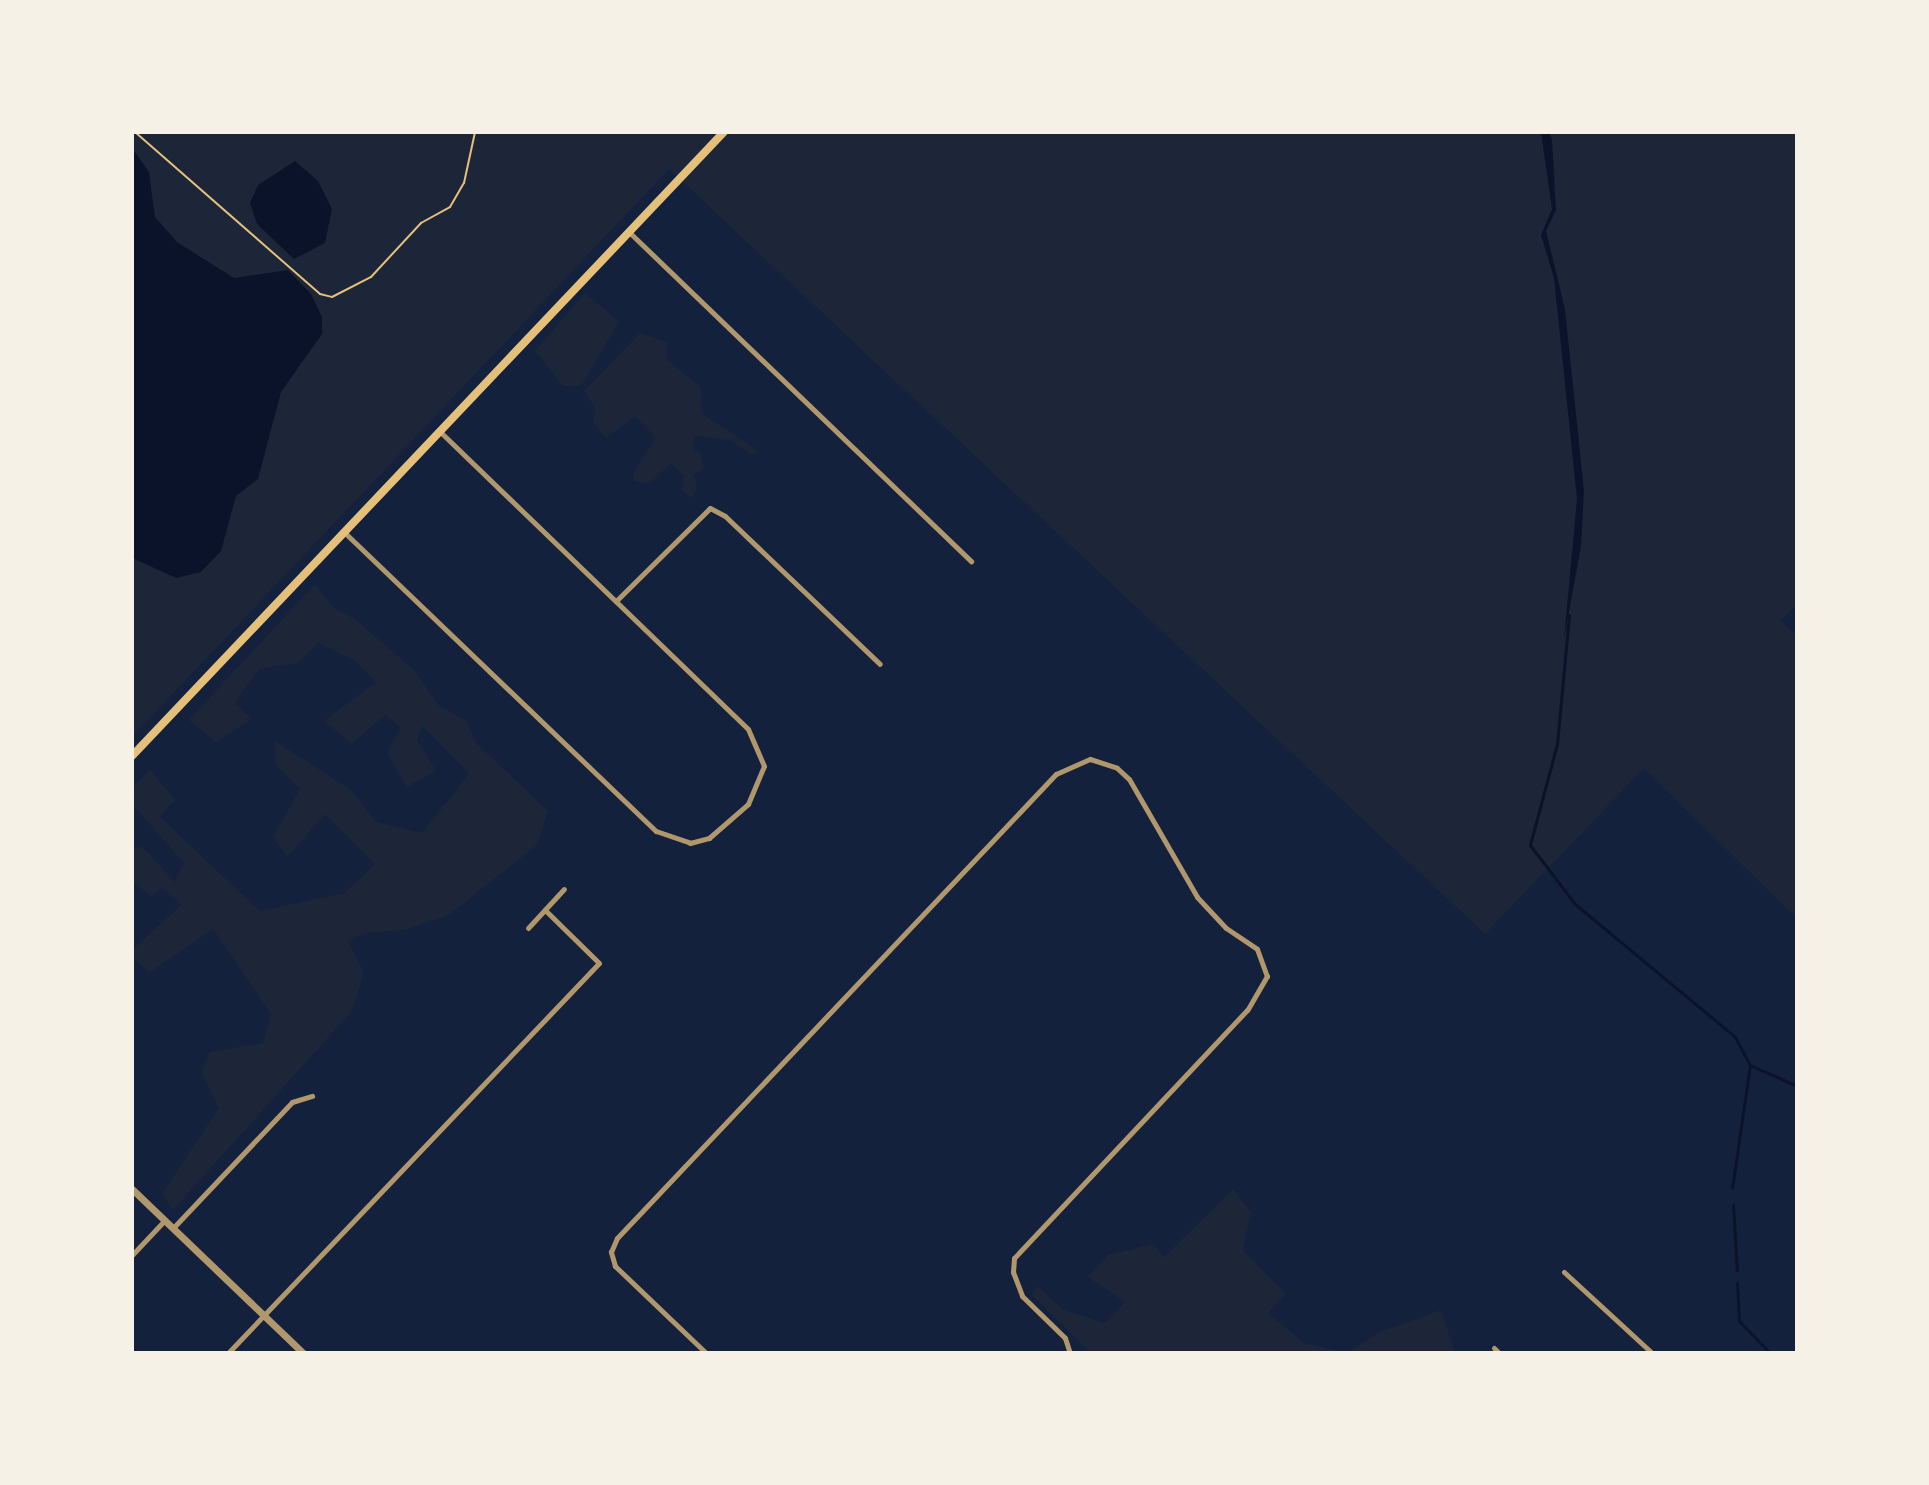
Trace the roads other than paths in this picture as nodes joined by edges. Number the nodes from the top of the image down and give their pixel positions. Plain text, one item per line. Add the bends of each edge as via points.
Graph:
1 (724, 132) edge
2 (629, 232) junction
3 (440, 432) junction
4 (344, 532) junction
5 (971, 561) dead end
6 (616, 601) junction
7 (880, 664) dead end
8 (132, 756) edge
9 (564, 889) dead end
10 (545, 910) junction
11 (528, 928) dead end
12 (312, 1096) dead end
13 (132, 1189) edge
14 (165, 1220) junction
15 (173, 1228) junction
16 (132, 1255) edge
17 (1564, 1272) dead end
18 (264, 1316) junction
19 (228, 1353) edge
20 (303, 1353) edge
21 (706, 1353) edge
22 (1070, 1353) edge
23 (1652, 1353) edge

1 - 2 main road
2 - 3 main road
2 - 5 street
3 - 4 main road
3 - 6 street
4 - 6 street via 656,831 690,843 716,834 760,784 764,766 757,741
4 - 8 main road
6 - 7 street via 710,508 725,516
9 - 10 street
10 - 11 street
10 - 18 street via 599,963
12 - 15 street via 292,1102
13 - 14 street
14 - 15 street
14 - 16 street
15 - 18 street
17 - 23 street
18 - 19 street
18 - 20 street
21 - 22 street via 615,1266 611,1252 617,1238 1066,766 1090,759 1124,773 1197,897 1226,928 1257,949 1267,976 1247,1010 1014,1258 1022,1296 1065,1338

